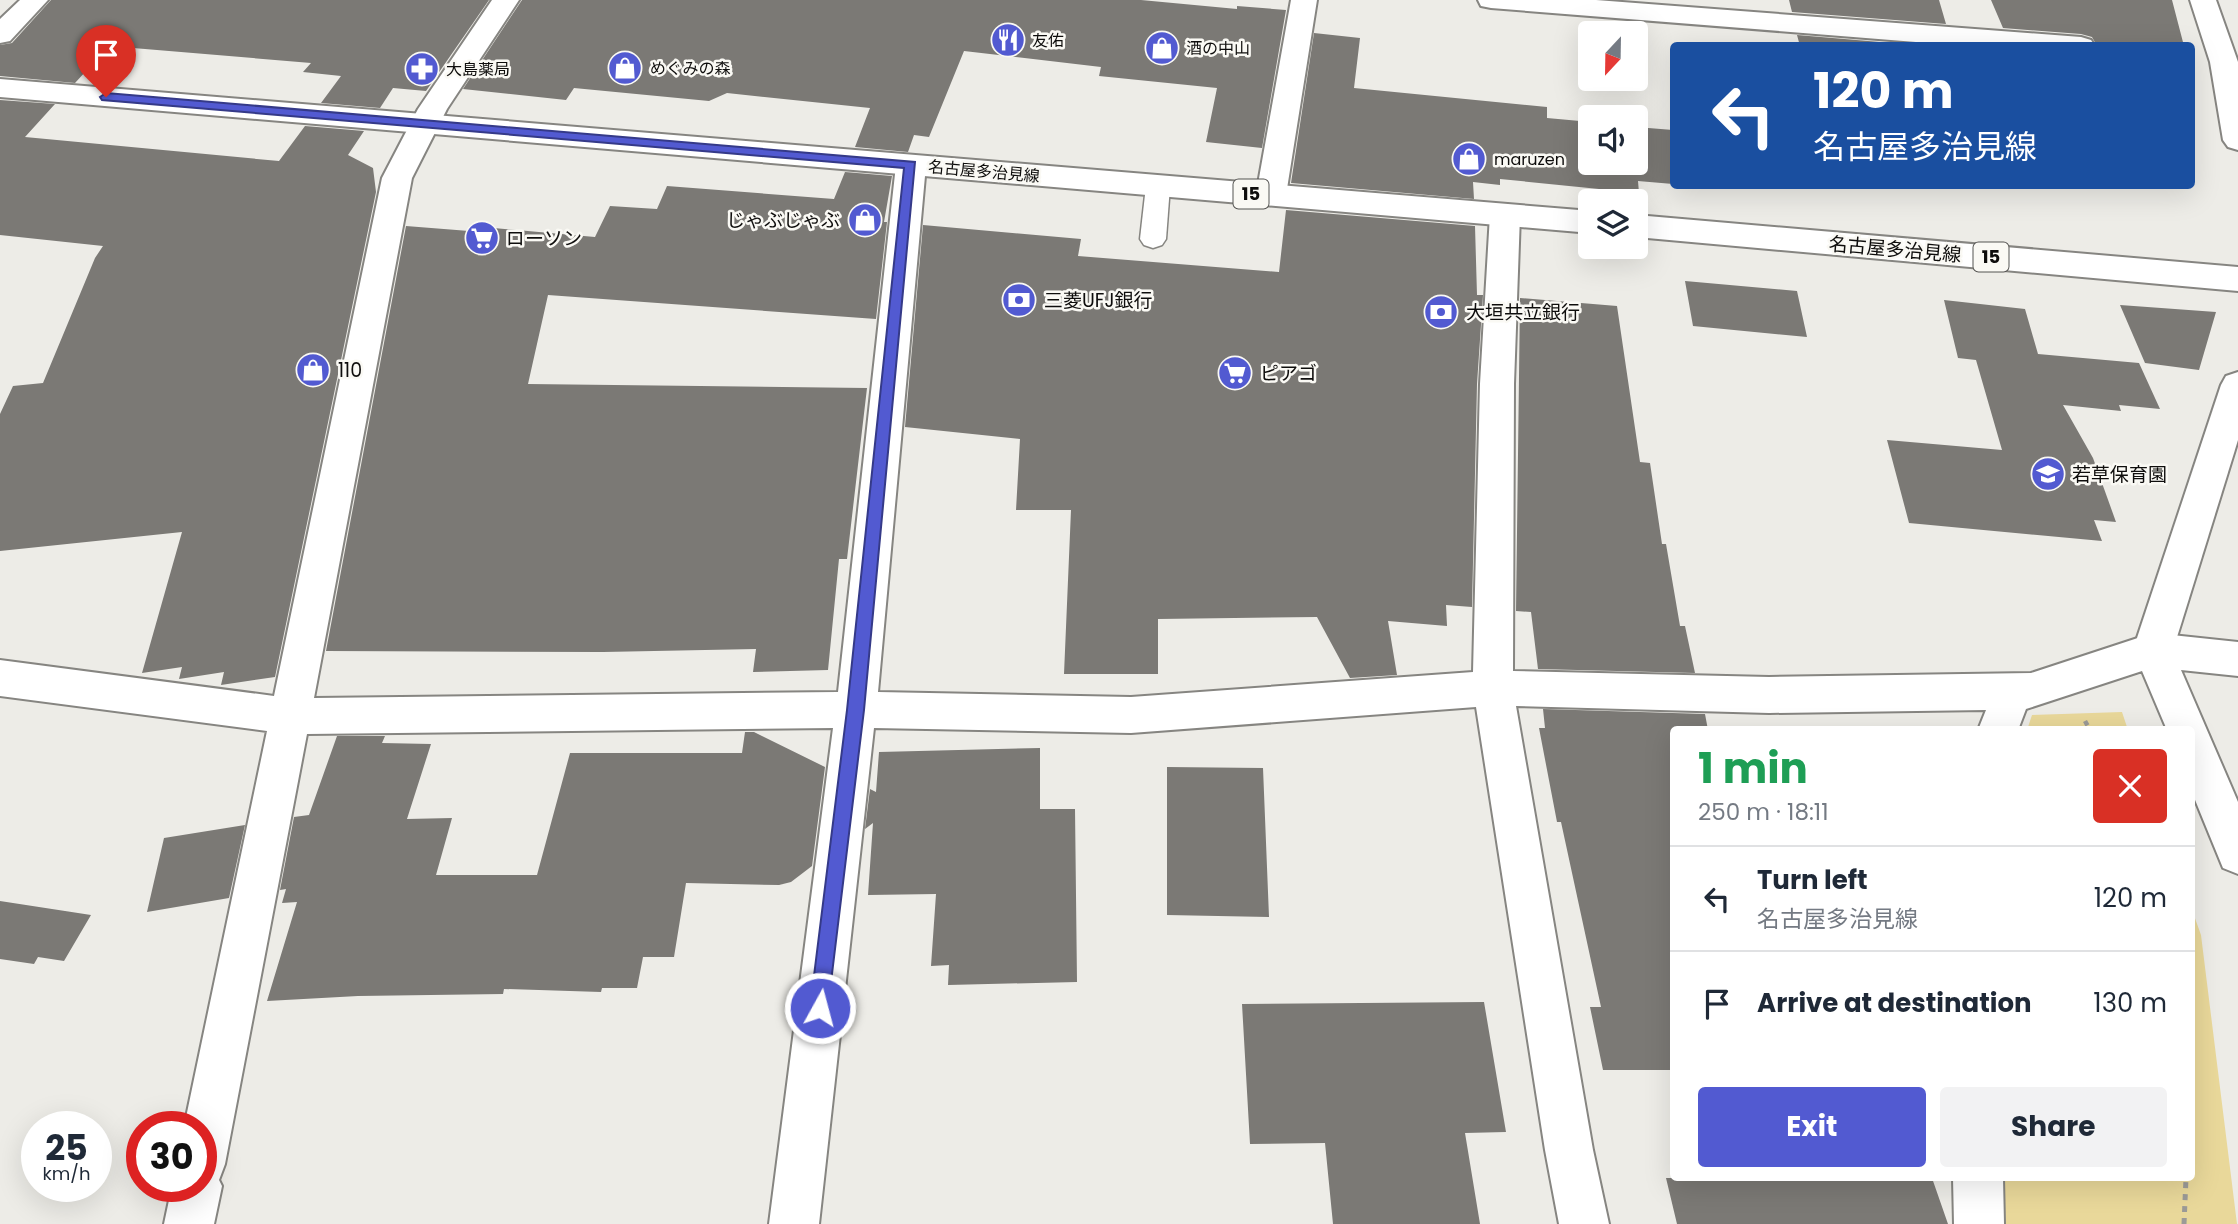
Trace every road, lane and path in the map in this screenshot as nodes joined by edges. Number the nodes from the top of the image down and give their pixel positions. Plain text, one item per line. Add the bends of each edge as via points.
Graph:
1 (35, 0) edge
2 (506, 0) edge
3 (1304, 0) edge
4 (1491, 0) edge
5 (2203, 0) edge
6 (0, 35) edge
7 (2030, 42) edge
8 (2195, 58) edge
9 (2231, 63) edge
10 (0, 88) edge
11 (424, 123) junction
12 (2238, 140) edge
13 (911, 164) junction
14 (1158, 186) junction
15 (1271, 195) junction
16 (1505, 215) junction
17 (1578, 221) edge
18 (1648, 227) edge
19 (1153, 239) dead end
20 (2238, 279) edge
21 (2238, 385) edge
22 (2153, 650) junction
23 (2238, 659) edge
24 (0, 678) edge
25 (1493, 688) junction
26 (2012, 691) junction
27 (856, 710) junction
28 (289, 716) junction
29 (1999, 726) edge
30 (2185, 726) edge
31 (2195, 750) edge
32 (2238, 853) edge
33 (211, 1111) edge
34 (1978, 1181) edge
35 (2186, 1181) edge
36 (194, 1202) edge
37 (189, 1224) edge
38 (794, 1224) edge
39 (1584, 1224) edge
40 (1979, 1224) edge
41 (2184, 1224) edge

1 - 6 street
2 - 11 street
3 - 15 street
4 - 7 street
5 - 9 street
8 - 9 street
9 - 12 street
10 - 11 street, 名古屋多治見線 / 15
11 - 13 street, 名古屋多治見線 / 15
11 - 28 street via 397,178
13 - 14 street, 名古屋多治見線 / 15
13 - 27 street
14 - 15 street, 名古屋多治見線 / 15
14 - 19 lane
15 - 16 street, 名古屋多治見線 / 15
16 - 17 street, 名古屋多治見線 / 15
16 - 25 street via 1497,384
18 - 20 street, 名古屋多治見線 / 15
21 - 22 street
22 - 23 street
22 - 26 street via 2031,691
22 - 30 street
24 - 28 street
25 - 26 street via 1769,695
25 - 27 street via 1130,715
25 - 39 street
26 - 29 street
27 - 28 street
27 - 38 street
28 - 33 street
31 - 32 street
34 - 40 street
35 - 41 path
36 - 37 street

